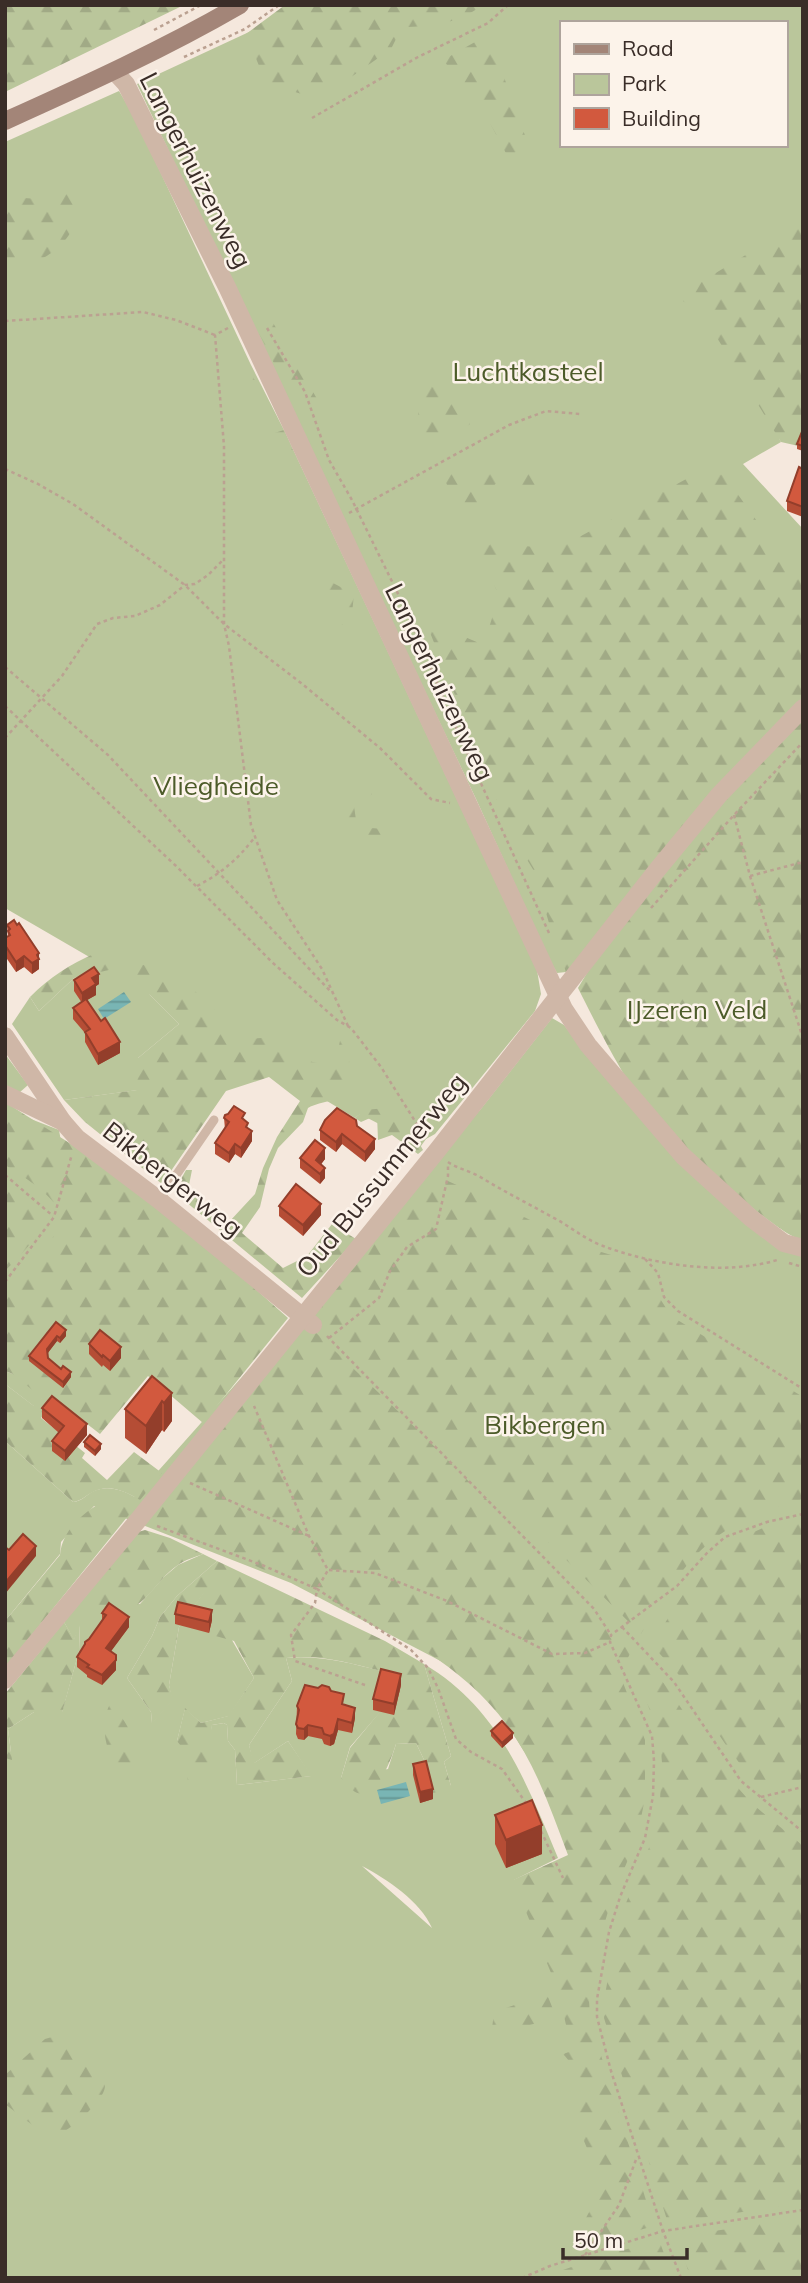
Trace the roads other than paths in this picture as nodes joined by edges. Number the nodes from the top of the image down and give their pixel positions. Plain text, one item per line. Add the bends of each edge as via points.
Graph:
1 (240, 5) edge
2 (114, 72) junction
3 (5, 121) edge
4 (803, 708) edge
5 (558, 995) junction
6 (5, 1036) edge
7 (5, 1094) edge
8 (214, 1120) dead end
9 (63, 1122) junction
10 (159, 1199) junction
11 (803, 1248) edge
12 (308, 1320) junction
13 (5, 1680) edge

1 - 2 main road
2 - 3 main road
2 - 5 street, Langerhuizenweg via 142,114
4 - 5 street, Oud Bussummerweg via 719,795
5 - 11 street, Langerhuizenweg via 588,1045 683,1156 751,1218 784,1243
5 - 12 street, Oud Bussummerweg via 442,1157
6 - 9 street
7 - 9 street, Bikbergerweg
8 - 10 lane
9 - 10 street, Bikbergerweg via 77,1138
10 - 12 street, Bikbergerweg
12 - 13 street, Oud Bussummerweg via 245,1387

